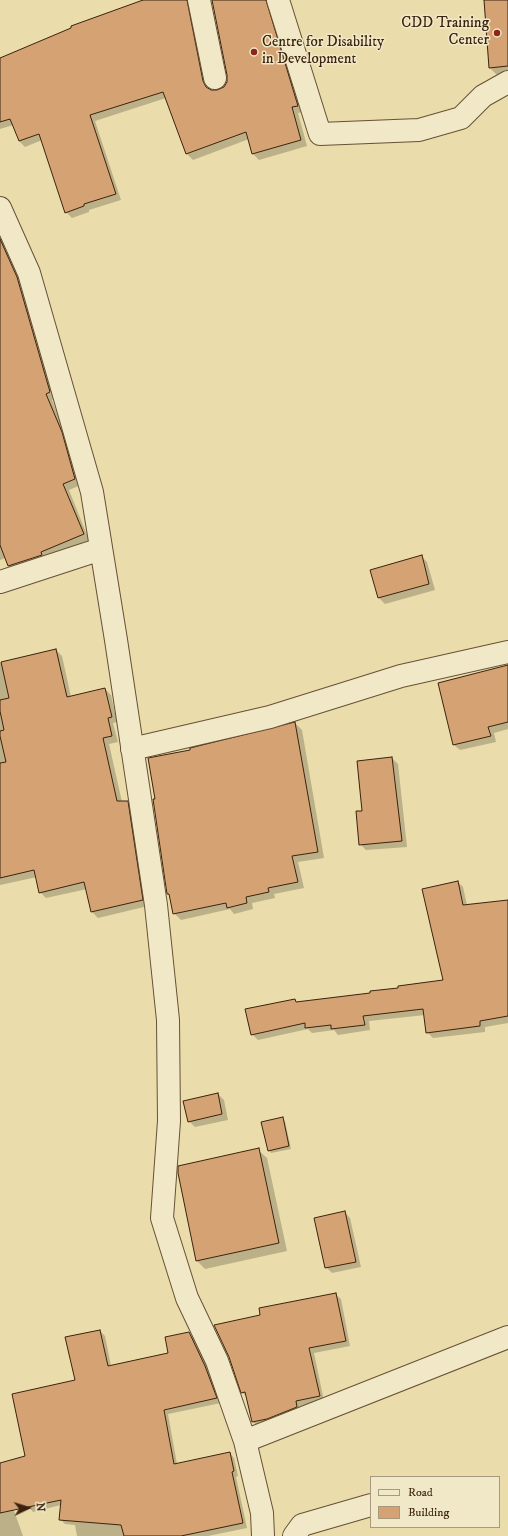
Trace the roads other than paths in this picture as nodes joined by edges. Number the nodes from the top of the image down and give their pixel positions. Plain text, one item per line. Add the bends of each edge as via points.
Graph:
1 (198, 0) edge
2 (278, 0) edge
3 (216, 78) dead end
4 (508, 82) edge
5 (0, 208) edge
6 (101, 549) junction
7 (1, 579) edge
8 (508, 652) edge
9 (132, 749) junction
10 (508, 1337) edge
11 (245, 1441) junction
12 (370, 1505) edge
13 (263, 1536) edge
14 (294, 1536) edge

1 - 3 street
2 - 4 street via 320,134 419,130 461,118 483,96
5 - 6 street via 29,273 92,492
6 - 7 street
6 - 9 street
8 - 9 street via 401,676 270,717
9 - 11 street via 156,905 168,1020 169,1121 162,1218 187,1298 217,1361
10 - 11 street
11 - 13 street via 262,1513
12 - 14 street via 302,1525

